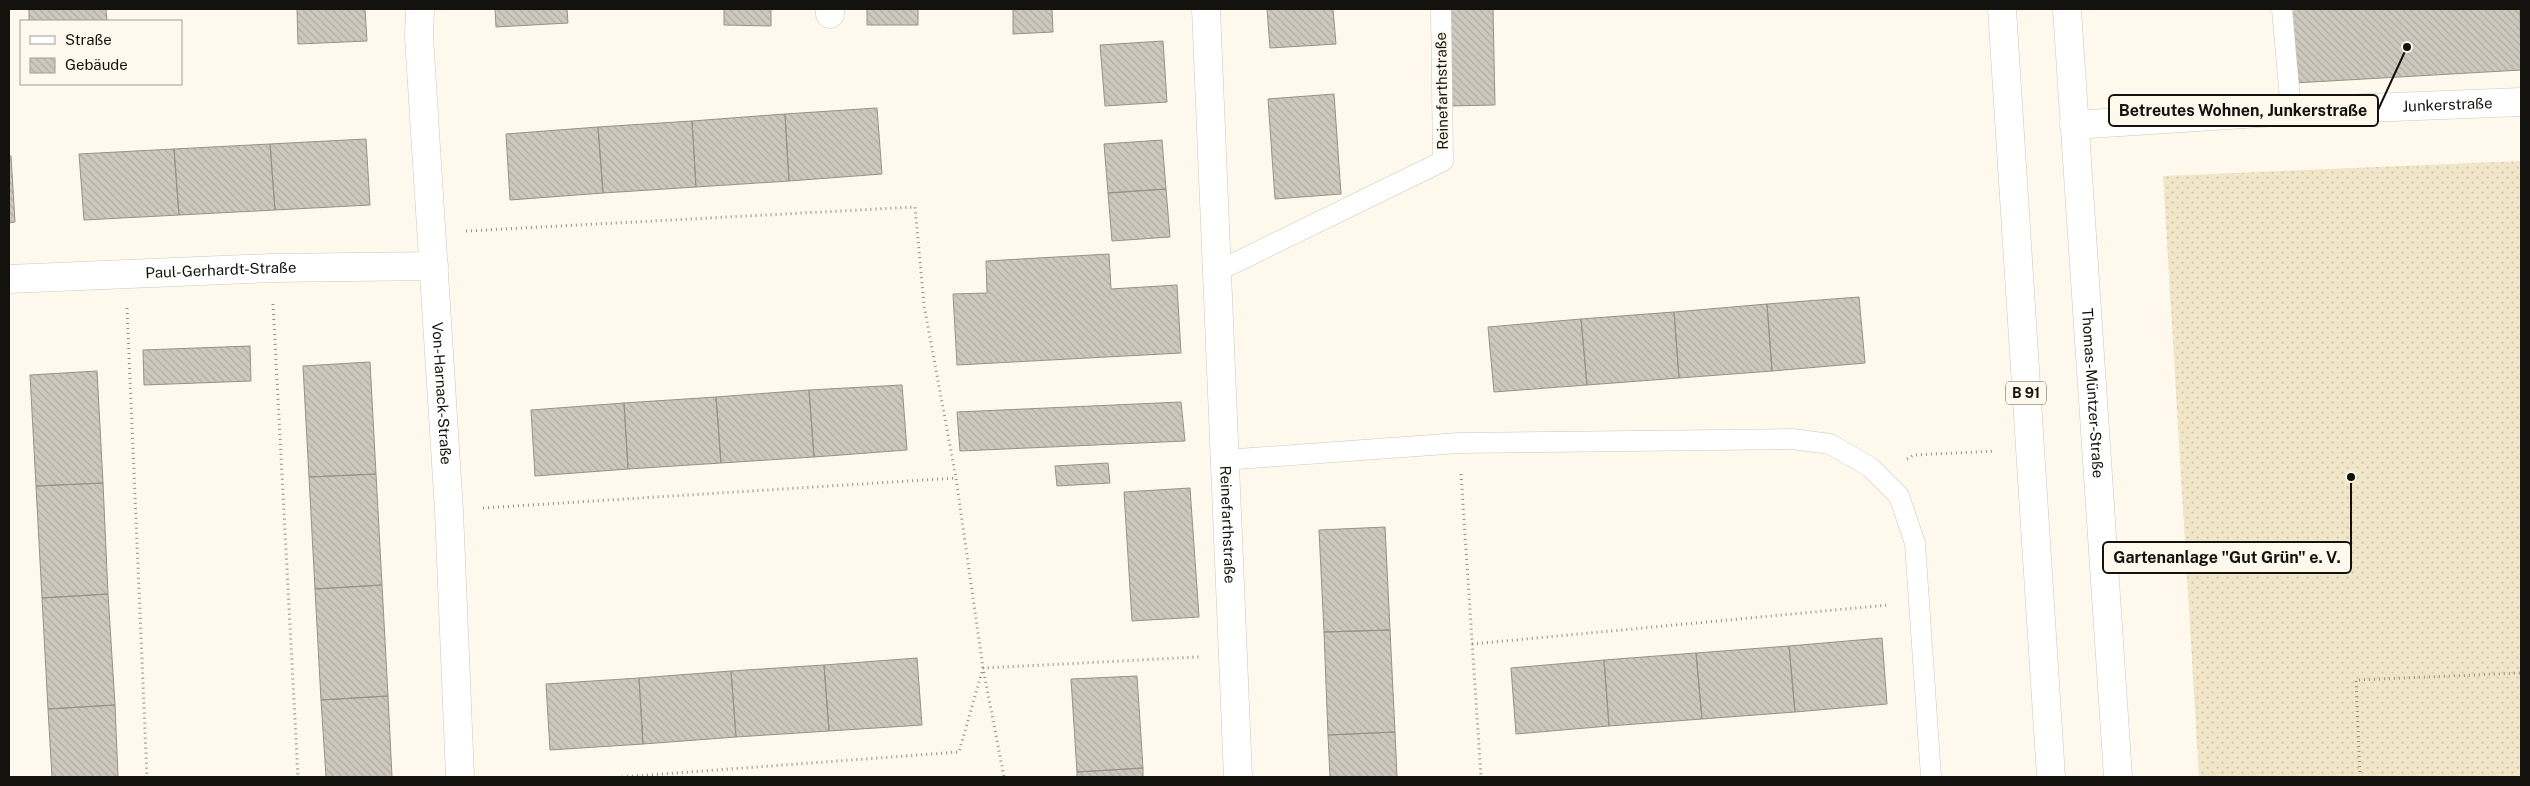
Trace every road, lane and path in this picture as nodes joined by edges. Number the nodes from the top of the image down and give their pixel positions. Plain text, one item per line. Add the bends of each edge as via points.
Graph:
1 (420, 9) edge
2 (1206, 9) edge
3 (1441, 9) edge
4 (2002, 9) edge
5 (2067, 9) edge
6 (2282, 9) edge
7 (2521, 102) edge
8 (2291, 111) junction
9 (2074, 125) junction
10 (431, 233) junction
11 (434, 266) junction
12 (271, 268) junction
13 (1216, 272) junction
14 (126, 274) junction
15 (9, 279) edge
16 (1459, 443) junction
17 (1999, 451) dead end
18 (1224, 460) junction
19 (1877, 474) junction
20 (956, 478) junction
21 (449, 510) junction
22 (1919, 602) junction
23 (1472, 644) junction
24 (1232, 655) junction
25 (983, 668) junction
26 (2521, 673) edge
27 (147, 777) edge
28 (298, 777) edge
29 (460, 777) edge
30 (622, 777) edge
31 (1004, 777) edge
32 (1238, 777) edge
33 (1481, 777) edge
34 (1931, 777) edge
35 (2051, 777) edge
36 (2118, 777) edge
37 (2360, 777) edge

1 - 10 street, Von-Harnack-Straße
2 - 13 street, Reinefarthstraße
3 - 13 lane, Reinefarthstraße via 1443,161
4 - 35 street, B 91
5 - 9 street, Thomas-Müntzer-Straße
6 - 8 lane
7 - 8 street, Junkerstraße
8 - 9 street, Junkerstraße
9 - 36 street, Thomas-Müntzer-Straße
10 - 11 street, Von-Harnack-Straße
10 - 20 path via 915,207 924,305
11 - 12 street, Paul-Gerhardt-Straße
11 - 21 street, Von-Harnack-Straße
12 - 14 street, Paul-Gerhardt-Straße
12 - 28 path
13 - 18 street, Reinefarthstraße
14 - 15 street, Paul-Gerhardt-Straße
14 - 27 path
16 - 18 lane
16 - 19 lane via 1792,439 1830,444
16 - 23 path
17 - 19 path via 1914,455
18 - 24 street, Reinefarthstraße
19 - 22 lane via 1899,496 1915,543
20 - 21 path
20 - 25 path
21 - 29 street, Von-Harnack-Straße
22 - 23 path
22 - 34 lane
23 - 33 path
24 - 25 path
24 - 32 street, Reinefarthstraße
25 - 30 path via 958,752
25 - 31 path
26 - 37 path via 2356,680

